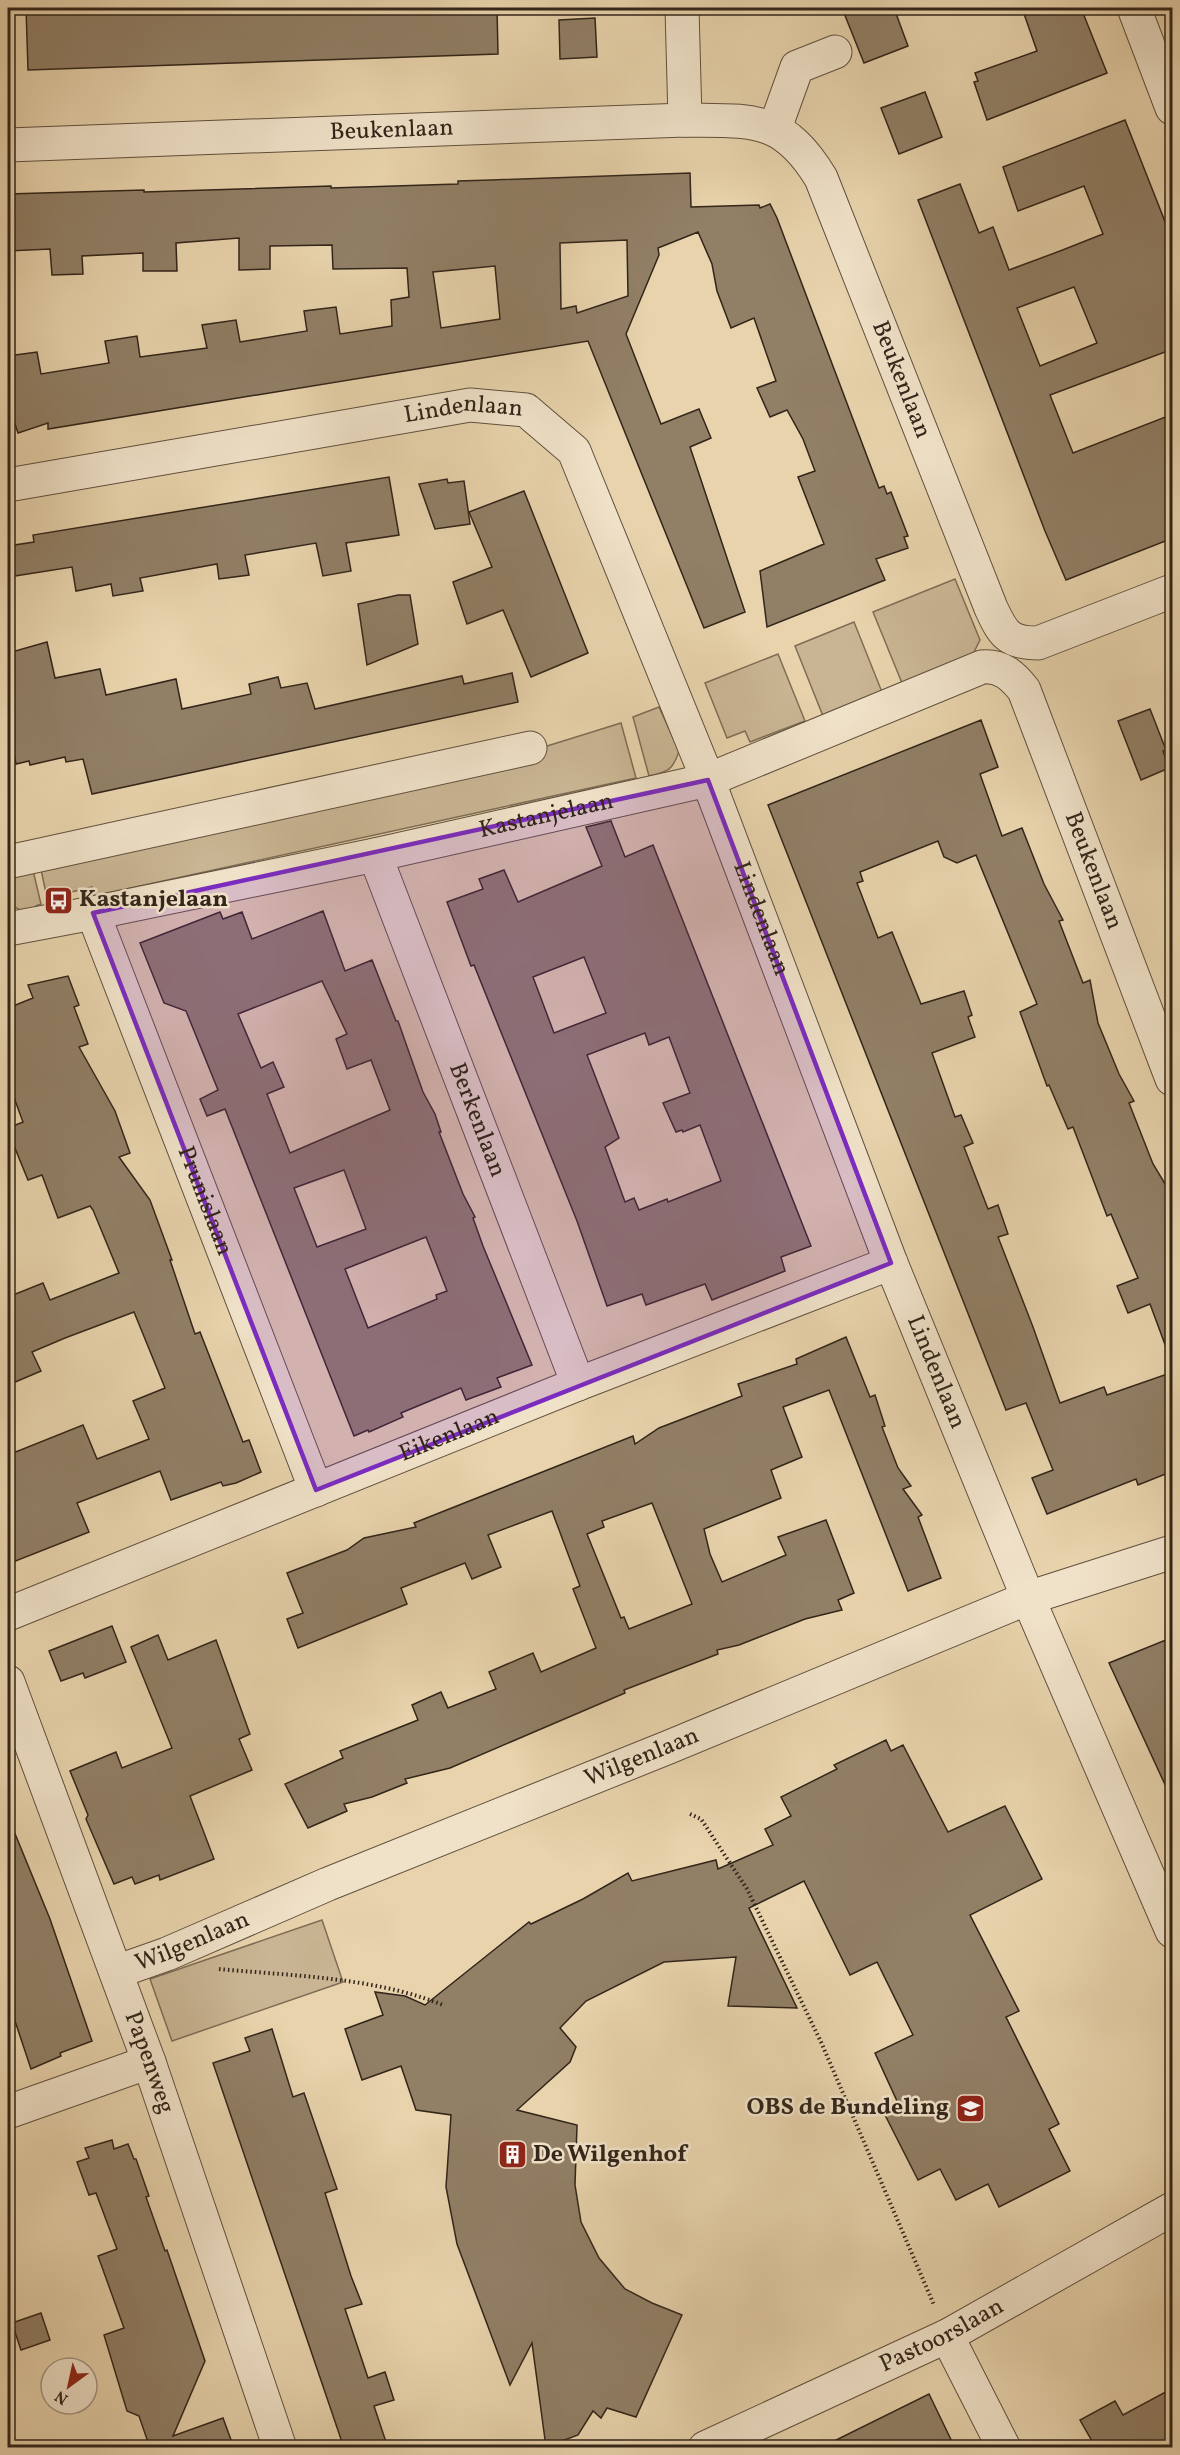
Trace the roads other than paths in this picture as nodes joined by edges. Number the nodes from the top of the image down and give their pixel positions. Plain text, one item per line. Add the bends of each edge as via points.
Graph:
1 (682, 8) edge
2 (1134, 8) edge
3 (835, 52) dead end
4 (1173, 108) edge
5 (686, 120) junction
6 (775, 128) junction
7 (8, 145) edge
8 (8, 485) edge
9 (1173, 591) edge
10 (1007, 655) junction
11 (530, 748) dead end
12 (708, 780) junction
13 (375, 855) junction
14 (8, 862) edge
15 (93, 914) junction
16 (8, 928) edge
17 (1173, 1079) edge
18 (891, 1263) junction
19 (578, 1384) junction
20 (316, 1490) junction
21 (1173, 1552) edge
22 (1028, 1598) junction
23 (8, 1614) edge
24 (8, 1682) edge
25 (1173, 1931) edge
26 (116, 1972) junction
27 (149, 2062) junction
28 (8, 2112) edge
29 (1173, 2209) edge
30 (947, 2336) junction
31 (280, 2448) edge
32 (705, 2448) edge
33 (1004, 2448) edge

1 - 5 street
2 - 4 street
3 - 6 street via 797,67
5 - 6 street, Beukenlaan via 747,121
5 - 7 street, Beukenlaan
6 - 10 street, Beukenlaan via 805,152 821,178 1000,627
8 - 12 street, Lindenlaan via 470,405 526,410 574,451
9 - 10 street, Kastanjelaan
10 - 12 street, Kastanjelaan
10 - 17 street, Beukenlaan via 1024,690
11 - 14 street
12 - 13 street, Kastanjelaan
12 - 18 street, Lindenlaan
13 - 15 street, Kastanjelaan
13 - 19 street, Berkenlaan
15 - 16 street, Kastanjelaan
15 - 20 street, Prunislaan
18 - 19 street, Eikenlaan
18 - 22 street, Lindenlaan
19 - 20 street, Eikenlaan
20 - 23 street, Eikenlaan
21 - 22 street, Wilgenlaan
22 - 25 street, Lindenlaan
22 - 26 street, Wilgenlaan
24 - 26 street, Papenweg
26 - 27 street, Papenweg
27 - 28 street
27 - 31 street, Papenweg
29 - 30 street, Pastoorslaan
30 - 32 street, Pastoorslaan
30 - 33 street

